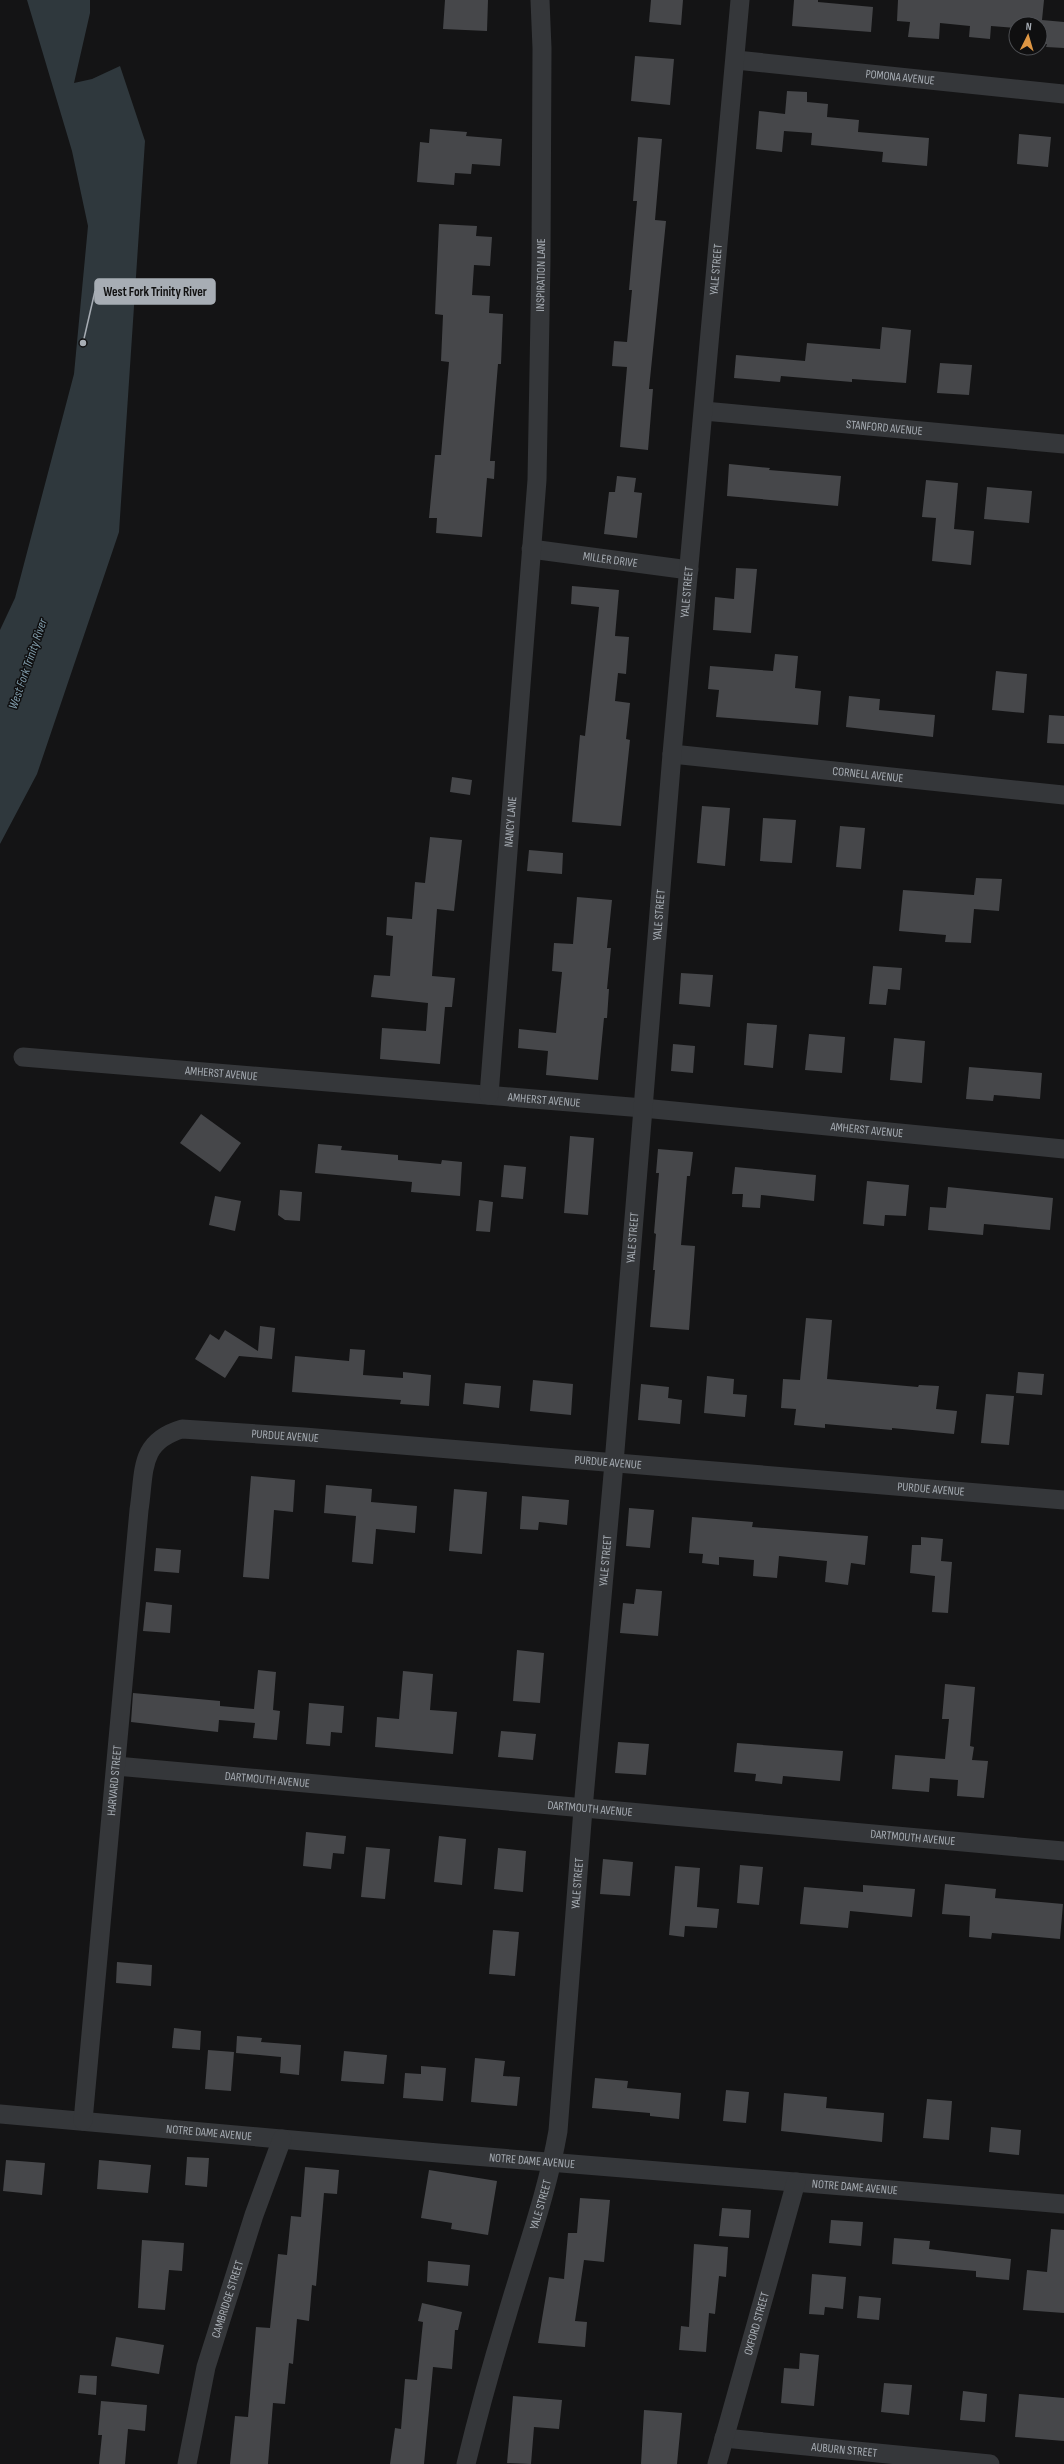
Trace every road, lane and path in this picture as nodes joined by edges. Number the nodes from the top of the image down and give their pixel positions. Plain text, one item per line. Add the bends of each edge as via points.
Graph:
1 (540, 0) edge
2 (740, 0) edge
3 (736, 60) junction
4 (1064, 94) edge
5 (704, 410) junction
6 (1064, 444) edge
7 (531, 549) junction
8 (689, 570) junction
9 (672, 754) junction
10 (1064, 795) edge
11 (23, 1057) dead end
12 (489, 1095) junction
13 (643, 1108) junction
14 (1064, 1149) edge
15 (156, 1442) joint
16 (614, 1463) junction
17 (1064, 1500) edge
18 (116, 1766) junction
19 (583, 1809) junction
20 (1064, 1851) edge
21 (0, 2114) edge
22 (83, 2121) junction
23 (282, 2139) junction
24 (553, 2161) junction
25 (796, 2182) junction
26 (1064, 2204) edge
27 (724, 2438) junction
28 (187, 2464) edge
29 (466, 2464) edge
30 (717, 2464) edge
31 (990, 2464) edge

1 - 7 street, INSPIRATION LANE via 541,260 537,480
2 - 3 street, YALE STREET
3 - 4 street, POMONA AVENUE
3 - 5 street, YALE STREET
5 - 6 street, STANFORD AVENUE
5 - 8 street, YALE STREET
7 - 8 street, MILLER DRIVE
7 - 12 street, NANCY LANE
8 - 9 street, YALE STREET
9 - 10 street, CORNELL AVENUE
9 - 13 street, YALE STREET
11 - 12 street, AMHERST AVENUE
12 - 13 street, AMHERST AVENUE
13 - 14 street, AMHERST AVENUE
13 - 16 street, YALE STREET
15 - 16 street, PURDUE AVENUE via 166,1434 182,1429
15 - 18 street, HARVARD STREET via 148,1452 140,1510
16 - 17 street, PURDUE AVENUE
16 - 19 street, YALE STREET
18 - 19 street, DARTMOUTH AVENUE
18 - 22 street, HARVARD STREET
19 - 20 street, DARTMOUTH AVENUE
19 - 24 street, YALE STREET via 558,2131
21 - 22 street, NOTRE DAME AVENUE
22 - 23 street, NOTRE DAME AVENUE
23 - 24 street, NOTRE DAME AVENUE
23 - 28 street, CAMBRIDGE STREET via 254,2215 206,2367
24 - 25 street, NOTRE DAME AVENUE
24 - 29 street, YALE STREET
25 - 26 street, NOTRE DAME AVENUE
25 - 27 street, OXFORD STREET
27 - 30 street, OXFORD STREET
27 - 31 street, AUBURN STREET

